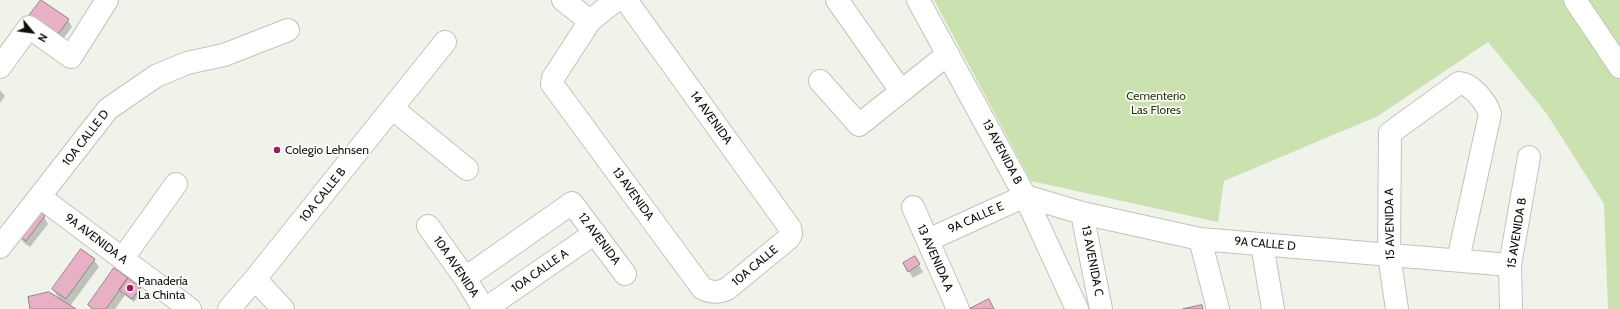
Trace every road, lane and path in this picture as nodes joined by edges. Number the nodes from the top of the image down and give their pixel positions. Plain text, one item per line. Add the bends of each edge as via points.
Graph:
1 (107, 0) edge
2 (563, 0) edge
3 (616, 0) edge
4 (626, 0) edge
5 (837, 0) edge
6 (918, 0) edge
7 (1575, 0) edge
8 (590, 21) junction
9 (288, 30) dead end
10 (445, 42) dead end
11 (948, 54) junction
12 (0, 67) edge
13 (1620, 67) edge
14 (820, 81) dead end
15 (901, 91) junction
16 (392, 108) junction
17 (1529, 157) dead end
18 (467, 169) dead end
19 (176, 184) dead end
20 (1025, 196) junction
21 (40, 197) junction
22 (913, 206) dead end
23 (1082, 213) junction
24 (428, 226) dead end
25 (595, 234) junction
26 (789, 238) joint
27 (1200, 239) junction
28 (928, 240) junction
29 (1262, 244) junction
30 (0, 247) edge
31 (1389, 255) junction
32 (123, 258) junction
33 (1458, 260) junction
34 (1510, 265) junction
35 (625, 274) dead end
36 (465, 278) junction
37 (255, 279) junction
38 (721, 292) joint
39 (190, 309) edge
40 (229, 309) edge
41 (283, 309) edge
42 (484, 309) edge
43 (958, 309) edge
44 (1077, 309) edge
45 (1101, 309) edge
46 (1218, 309) edge
47 (1273, 309) edge
48 (1397, 309) edge
49 (1511, 309) edge

1 - 12 street via 71,57 29,27
2 - 8 street
3 - 8 street
4 - 26 street, 14 AVENIDA via 790,228
5 - 15 street
6 - 11 street, 13 AVENIDA B
7 - 13 street
8 - 38 street, 13 AVENIDA via 553,78 552,84 702,288 714,293
9 - 21 street, 10A CALLE D via 224,55 187,63 156,76 108,109
10 - 16 street, 10A CALLE B
11 - 15 street
11 - 20 street, 13 AVENIDA B
14 - 15 street via 859,125
16 - 18 street
16 - 37 street, 10A CALLE B
17 - 34 street, 15 AVENIDA B
19 - 32 street
20 - 23 street, 9A CALLE D
20 - 28 street, 9A CALLE E
20 - 44 street, 13 AVENIDA B
21 - 30 street, 10A CALLE D
21 - 32 street, 9A AVENIDA A
22 - 28 street, 13 AVENIDA A
23 - 27 street, 9A CALLE D
23 - 45 street, 13 AVENIDA C
24 - 36 street, 10A AVENIDA
25 - 35 street, 12 AVENIDA
25 - 36 street, 12 AVENIDA via 573,204 570,204
25 - 42 street, 10A CALLE A
26 - 38 street, 10A CALLE
27 - 29 street, 9A CALLE D
27 - 46 street
28 - 43 street, 13 AVENIDA A
29 - 31 street, 9A CALLE D
29 - 47 street
31 - 33 street, 9A CALLE D
31 - 33 street, 15 AVENIDA A via 1389,138 1393,129 1459,83 1466,84 1488,107 1490,114
31 - 48 street, 15 AVENIDA A
32 - 39 street, 9A AVENIDA A
33 - 34 street, 9A CALLE D
34 - 49 street, 15 AVENIDA B
36 - 42 street, 10A AVENIDA
37 - 40 street, 10A CALLE B
37 - 41 street

